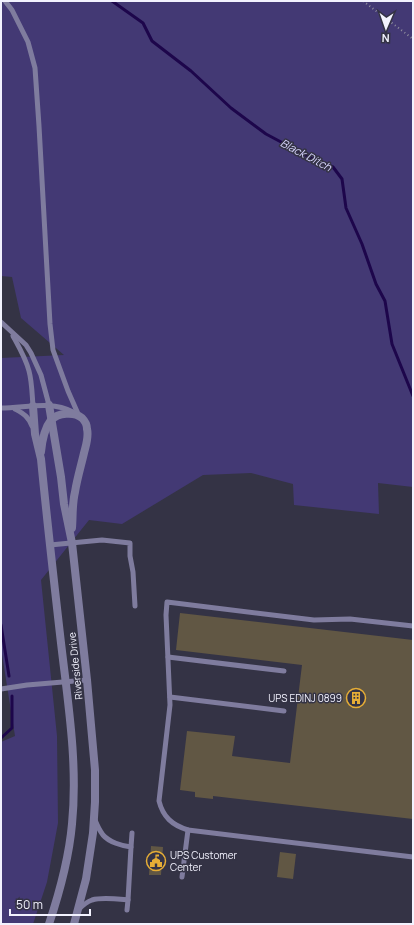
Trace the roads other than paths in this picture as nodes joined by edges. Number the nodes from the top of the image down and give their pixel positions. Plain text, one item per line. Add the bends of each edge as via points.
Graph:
1 (5, 1) edge
2 (1, 322) edge
3 (11, 332) junction
4 (49, 405) junction
5 (33, 406) junction
6 (1, 408) edge
7 (14, 408) junction
8 (79, 416) junction
9 (52, 419) junction
10 (35, 434) junction
11 (41, 459) junction
12 (72, 543) junction
13 (50, 545) junction
14 (135, 606) dead end
15 (413, 626) edge
16 (168, 657) junction
17 (284, 671) dead end
18 (87, 680) junction
19 (66, 682) junction
20 (1, 689) edge
21 (170, 697) junction
22 (284, 711) dead end
23 (95, 820) junction
24 (188, 830) junction
25 (132, 833) dead end
26 (131, 847) junction
27 (413, 856) edge
28 (182, 877) dead end
29 (128, 900) junction
30 (127, 910) dead end
31 (78, 911) junction
32 (49, 924) edge
33 (74, 924) edge

1 - 8 lane via 28,42 35,68 50,330 53,350
2 - 3 lane
3 - 4 lane via 26,345 34,359 45,386
3 - 5 lane via 28,369
4 - 5 lane
4 - 8 lane via 66,409
4 - 9 street, Riverside Drive
5 - 7 lane
5 - 10 street, Riverside Drive
6 - 7 lane
7 - 10 lane via 27,416
8 - 9 street via 60,414
8 - 12 street via 86,422 88,433 74,498
9 - 11 street via 43,436
9 - 12 street, Riverside Drive
10 - 11 street, Riverside Drive
11 - 13 street, Riverside Drive
12 - 13 lane
12 - 14 lane via 102,540 130,543
12 - 18 street, Riverside Drive
13 - 19 street, Riverside Drive
15 - 16 lane via 344,618 314,620 167,602
16 - 17 lane
16 - 21 lane
18 - 19 lane
18 - 23 street, Riverside Drive via 96,786
19 - 20 lane
19 - 32 street, Riverside Drive via 74,805 67,861
21 - 22 lane
21 - 24 lane via 160,801 167,818
23 - 26 lane via 105,837
23 - 31 street, Riverside Drive
24 - 27 lane
24 - 28 lane
25 - 26 lane
26 - 29 lane
29 - 30 lane
29 - 31 lane via 91,900
31 - 33 street, Riverside Drive

